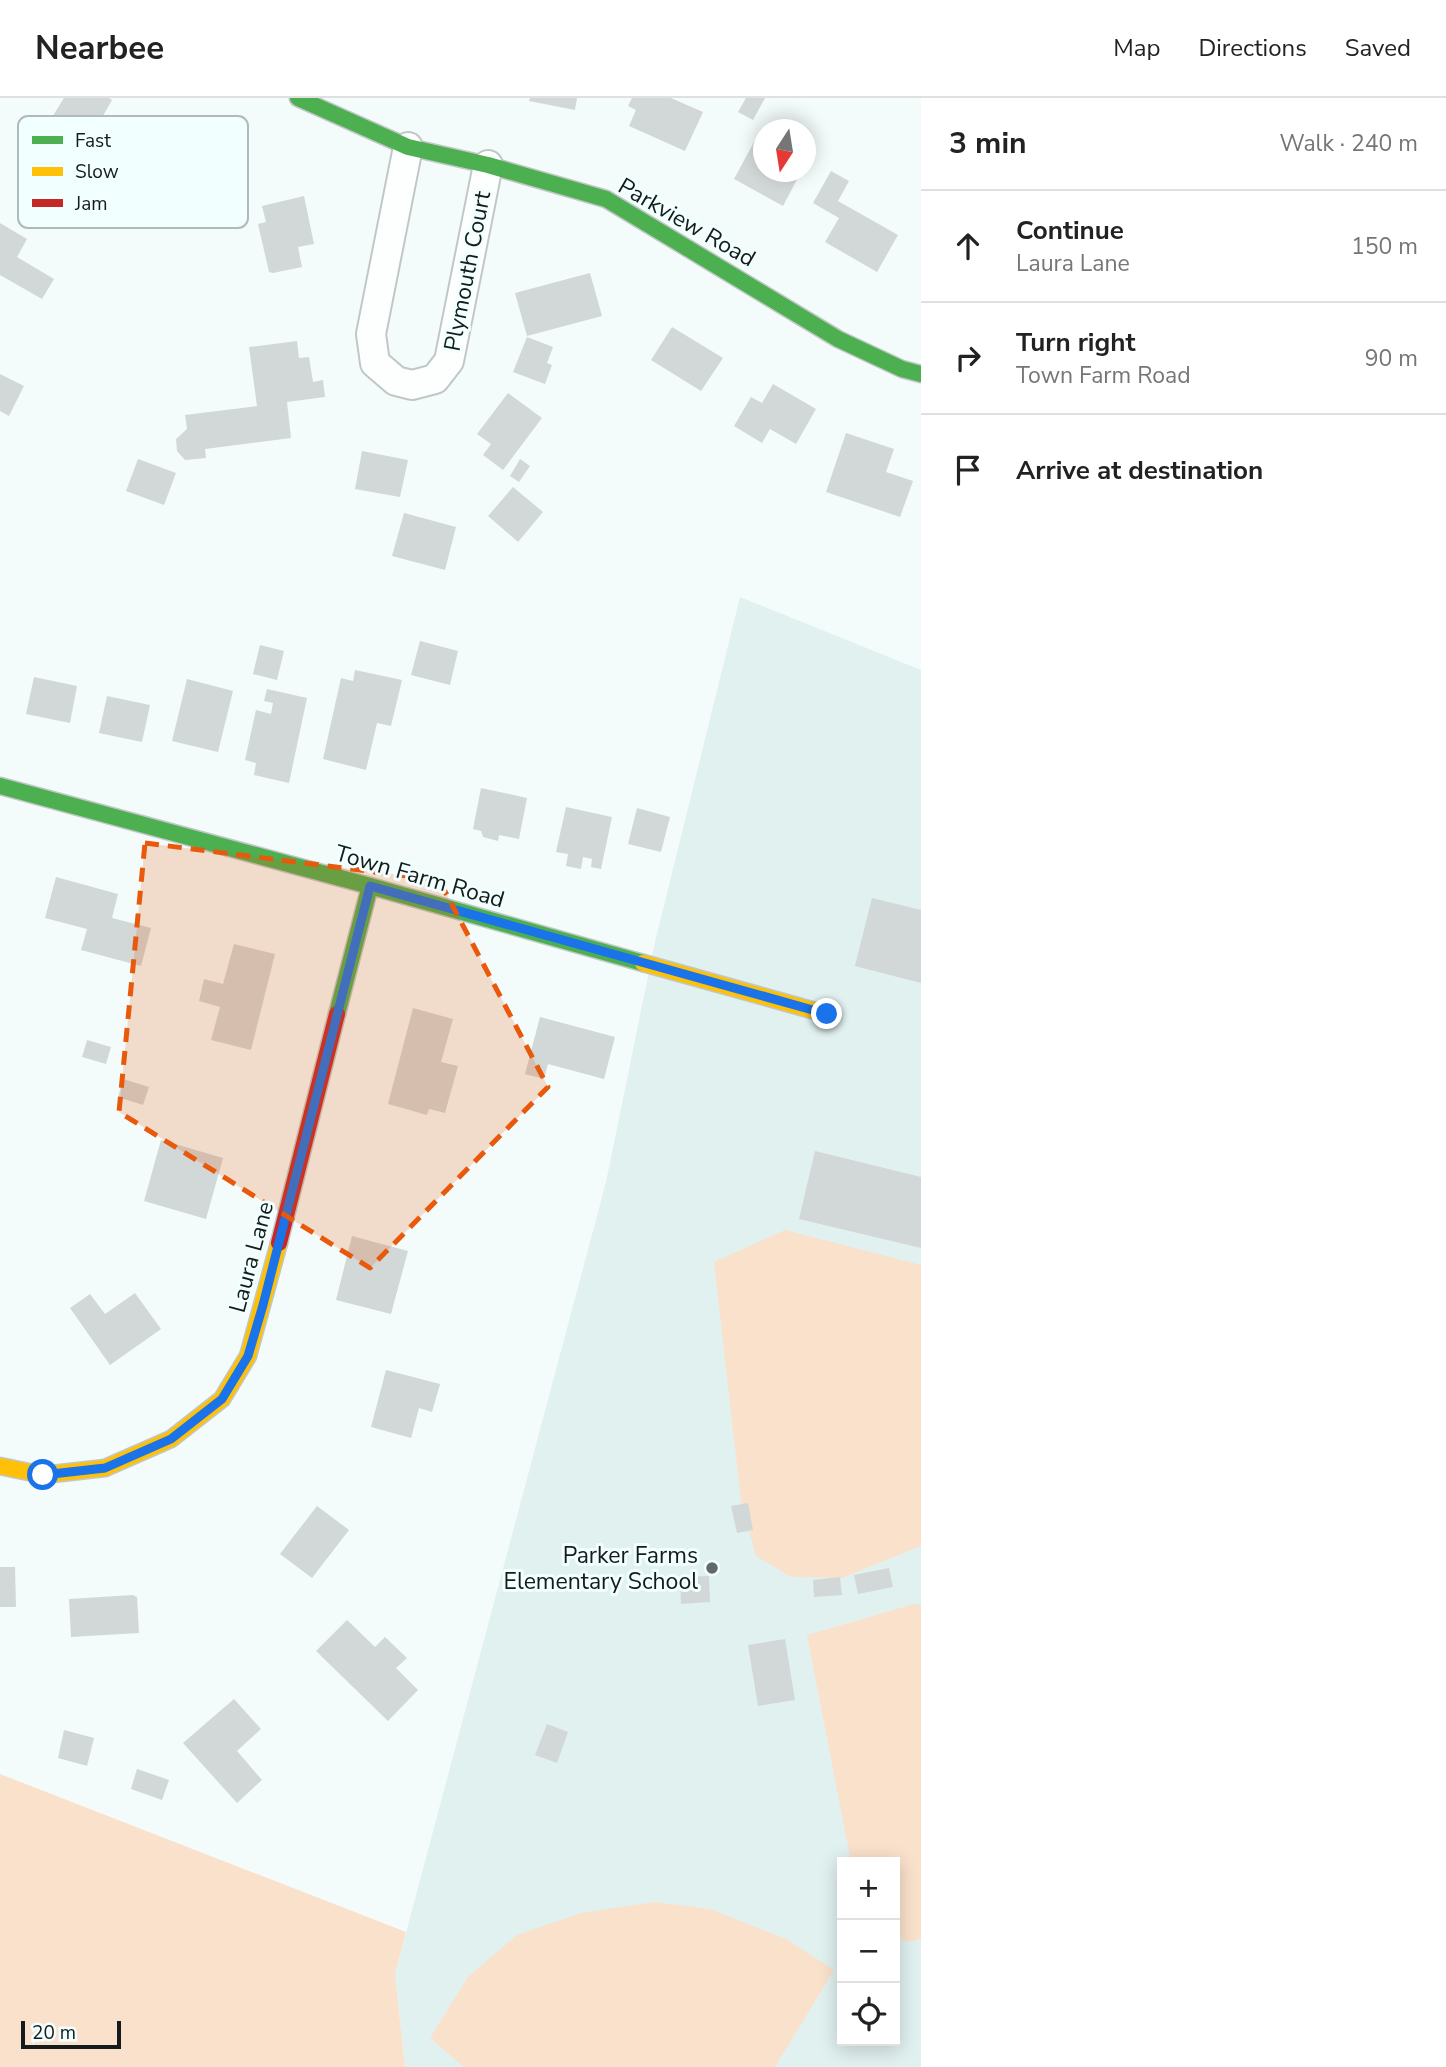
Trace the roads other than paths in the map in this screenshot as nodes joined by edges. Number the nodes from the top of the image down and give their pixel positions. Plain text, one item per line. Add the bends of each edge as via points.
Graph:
1 (298, 98) edge
2 (408, 148) junction
3 (488, 164) junction
4 (921, 374) edge
5 (0, 786) edge
6 (370, 886) junction
7 (827, 1014) dead end
8 (0, 1465) edge

1 - 2 street, Parkview Road
2 - 3 street, Parkview Road
2 - 3 street, Plymouth Court via 371,334 375,363 404,383 435,379 449,361
3 - 4 street, Parkview Road via 606,199 838,339
5 - 6 street, Town Farm Road
6 - 7 street, Town Farm Road
6 - 8 street, Laura Lane via 259,1318 248,1356 222,1399 171,1439 105,1468 43,1475

